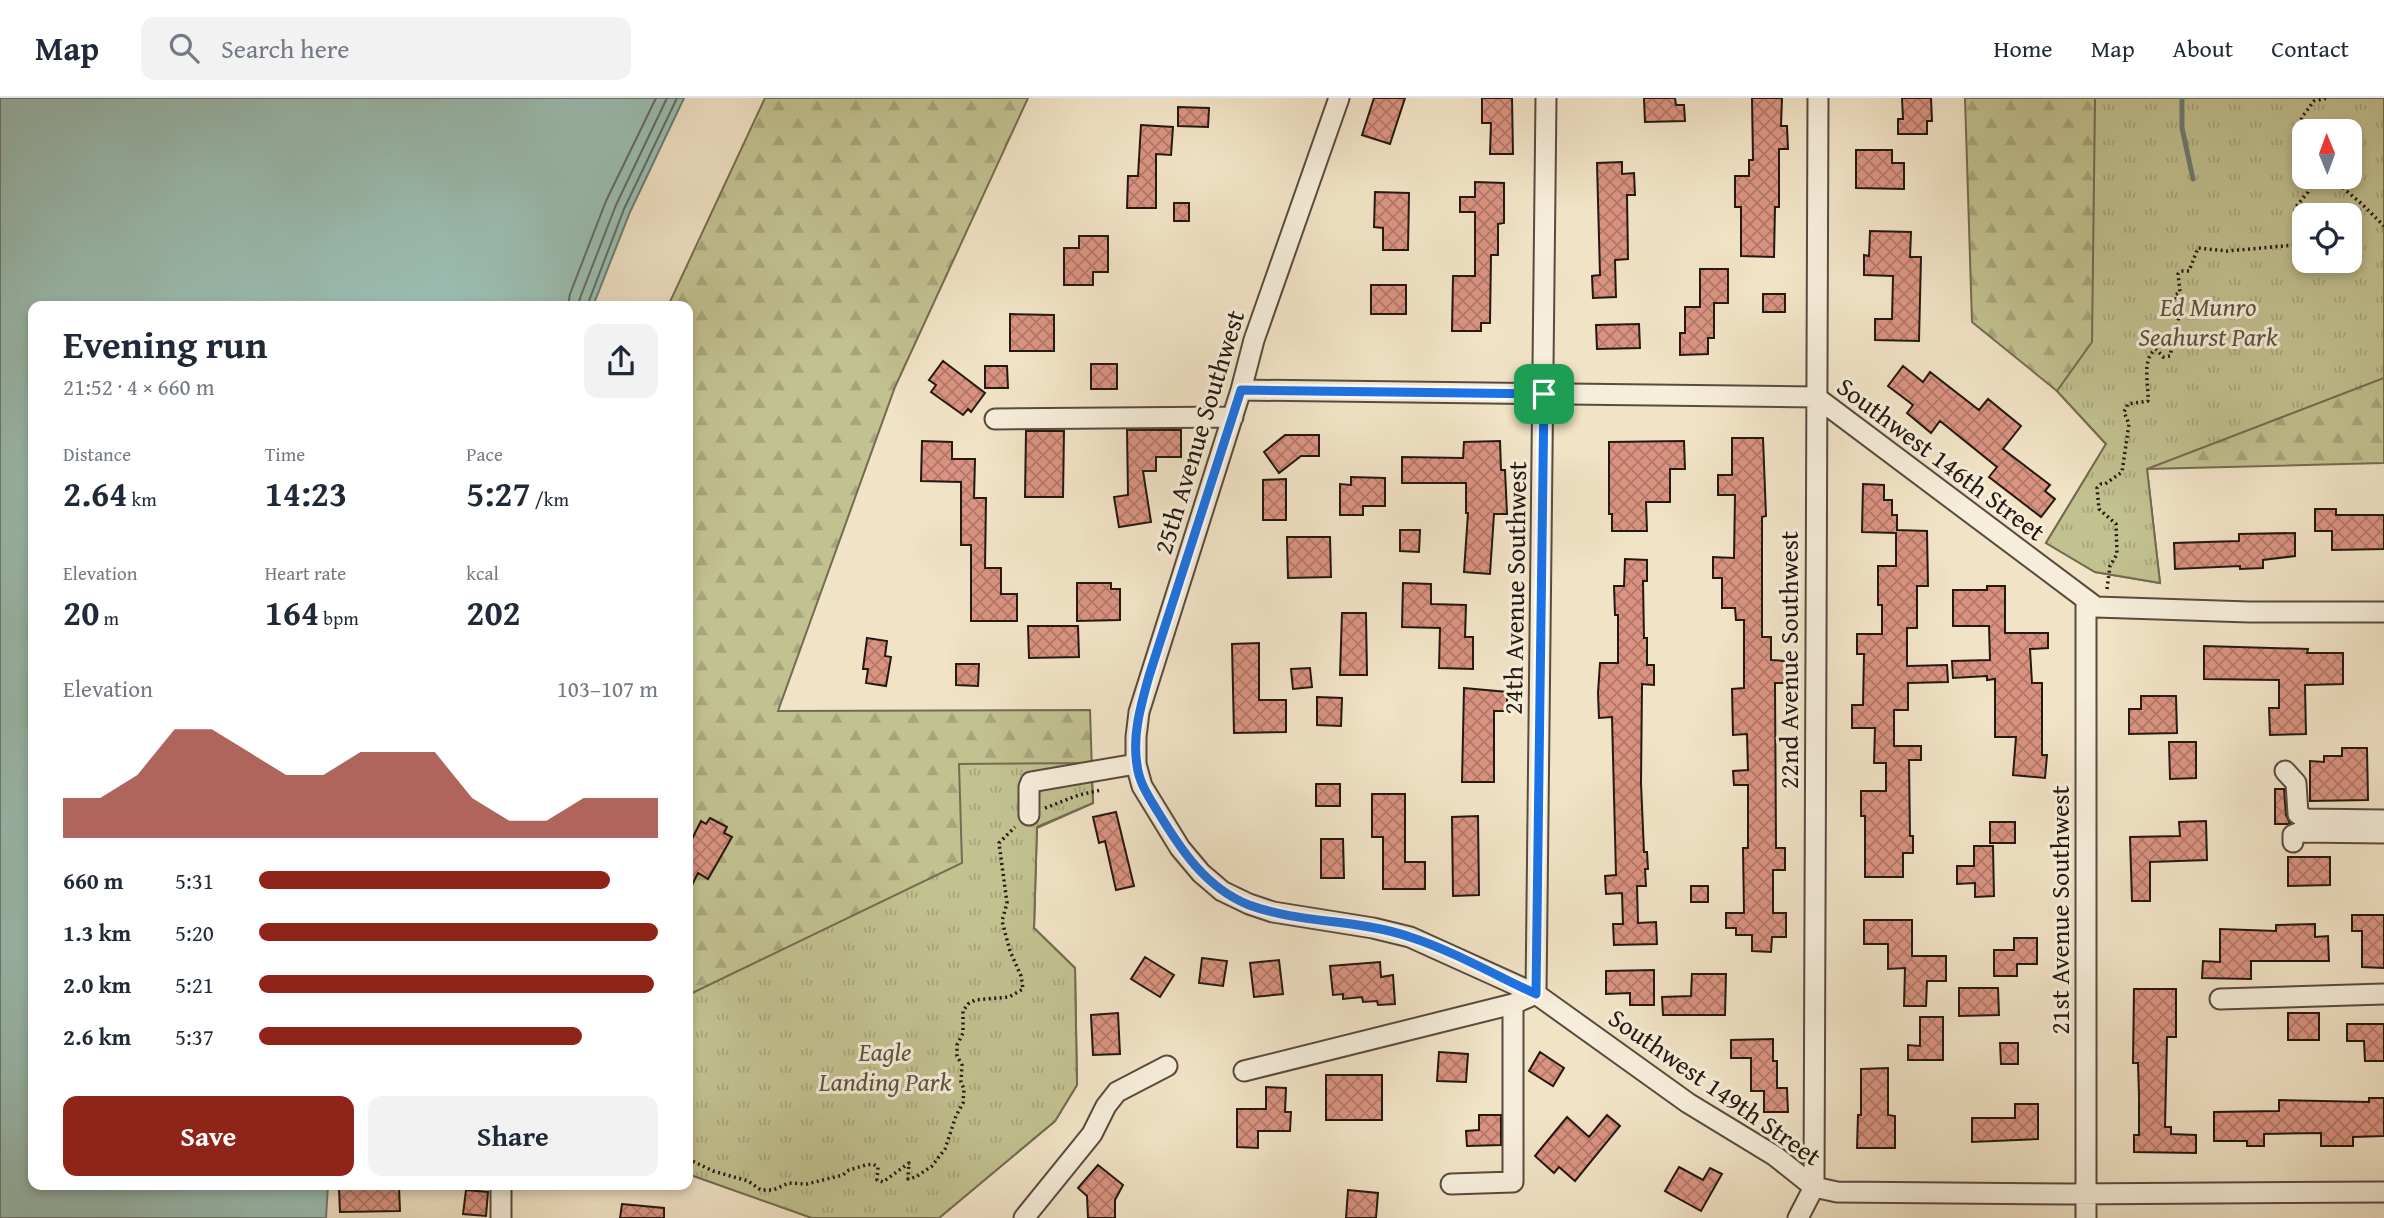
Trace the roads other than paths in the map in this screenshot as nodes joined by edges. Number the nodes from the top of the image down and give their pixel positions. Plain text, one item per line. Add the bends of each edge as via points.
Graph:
1 (1339, 98) edge
2 (1546, 98) edge
3 (1818, 98) edge
4 (1241, 390) junction
5 (1544, 394) junction
6 (1816, 397) junction
7 (1233, 417) junction
8 (996, 419) dead end
9 (2096, 605) junction
10 (2384, 612) edge
11 (1136, 764) junction
12 (2285, 771) dead end
13 (1142, 786) joint
14 (1029, 798) road end
15 (2384, 820) edge
16 (2384, 833) edge
17 (2293, 842) dead end
18 (1536, 994) junction
19 (2384, 994) edge
20 (2220, 999) dead end
21 (1513, 1004) junction
22 (1167, 1066) dead end
23 (1244, 1071) dead end
24 (1451, 1184) dead end
25 (1814, 1187) junction
26 (501, 1190) edge
27 (2384, 1192) edge
28 (2086, 1194) junction
29 (501, 1218) edge
30 (1024, 1218) edge
31 (1798, 1218) edge
32 (2086, 1218) edge

1 - 4 street, 25th Avenue Southwest via 1254,340
2 - 5 street, 24th Avenue Southwest
3 - 6 street, 22nd Avenue Southwest
4 - 5 street, Southwest 146th Street
4 - 7 street, 25th Avenue Southwest
5 - 6 street, Southwest 146th Street
5 - 18 street, 24th Avenue Southwest
6 - 9 street, Southwest 146th Street
6 - 25 street, 22nd Avenue Southwest
7 - 8 street
7 - 11 street, 25th Avenue Southwest via 1149,676 1139,712
9 - 10 street
9 - 28 street, 21st Avenue Southwest
11 - 13 street, 25th Avenue Southwest
11 - 14 street via 1037,780 1031,782
12 - 15 street via 2296,783 2298,814 2306,819
13 - 18 street, Southwest 149th Street via 1180,848 1222,891 1273,912 1410,937
16 - 17 street via 2300,832 2293,835
18 - 21 street
18 - 25 street, Southwest 149th Street
19 - 20 street
21 - 23 street
21 - 24 street via 1513,1182
22 - 30 street via 1117,1092 1093,1134
25 - 28 street, Southwest 149th Street via 1837,1192
25 - 31 street, 22nd Avenue Southwest
26 - 29 street
27 - 28 street, Southwest 149th Street
28 - 32 street, 21st Avenue Southwest

